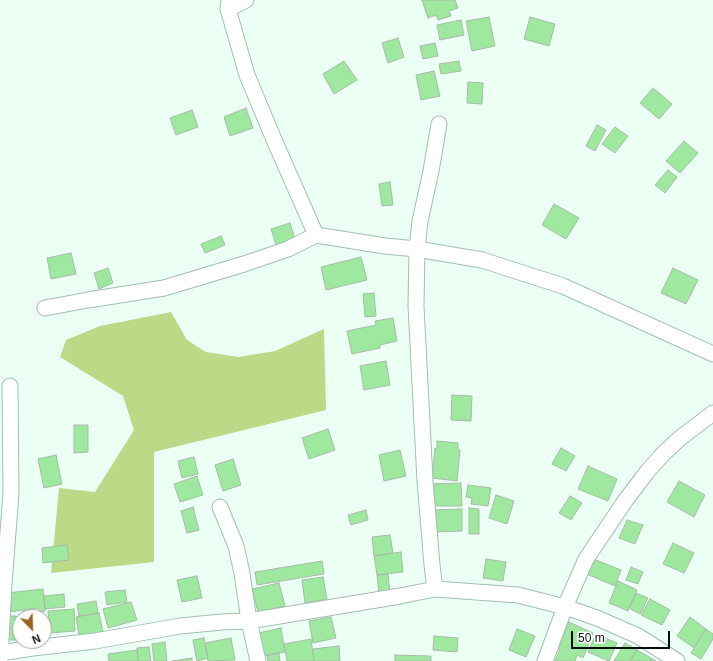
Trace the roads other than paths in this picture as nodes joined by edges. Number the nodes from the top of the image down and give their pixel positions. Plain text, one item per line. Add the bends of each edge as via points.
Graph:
1 (246, 0) edge
2 (228, 4) edge
3 (439, 124) dead end
4 (316, 235) junction
5 (417, 250) junction
6 (45, 308) dead end
7 (713, 354) edge
8 (10, 386) dead end
9 (713, 413) edge
10 (220, 507) dead end
11 (435, 589) junction
12 (566, 607) junction
13 (249, 621) junction
14 (0, 653) edge
15 (0, 659) edge
16 (258, 661) edge
17 (545, 661) edge
18 (677, 661) edge

1 - 2 street
2 - 4 street via 247,75
3 - 5 street via 420,221
4 - 5 street
4 - 6 street via 288,249 164,288
5 - 7 street via 482,260 563,286
5 - 11 street via 416,306 420,398
8 - 14 street via 11,493
9 - 12 street via 662,455 630,495 586,559
10 - 13 street via 236,546
11 - 12 street via 518,595
11 - 13 street
12 - 17 street
12 - 18 street via 638,636
13 - 14 street via 180,626 95,641
13 - 16 street
14 - 15 street

